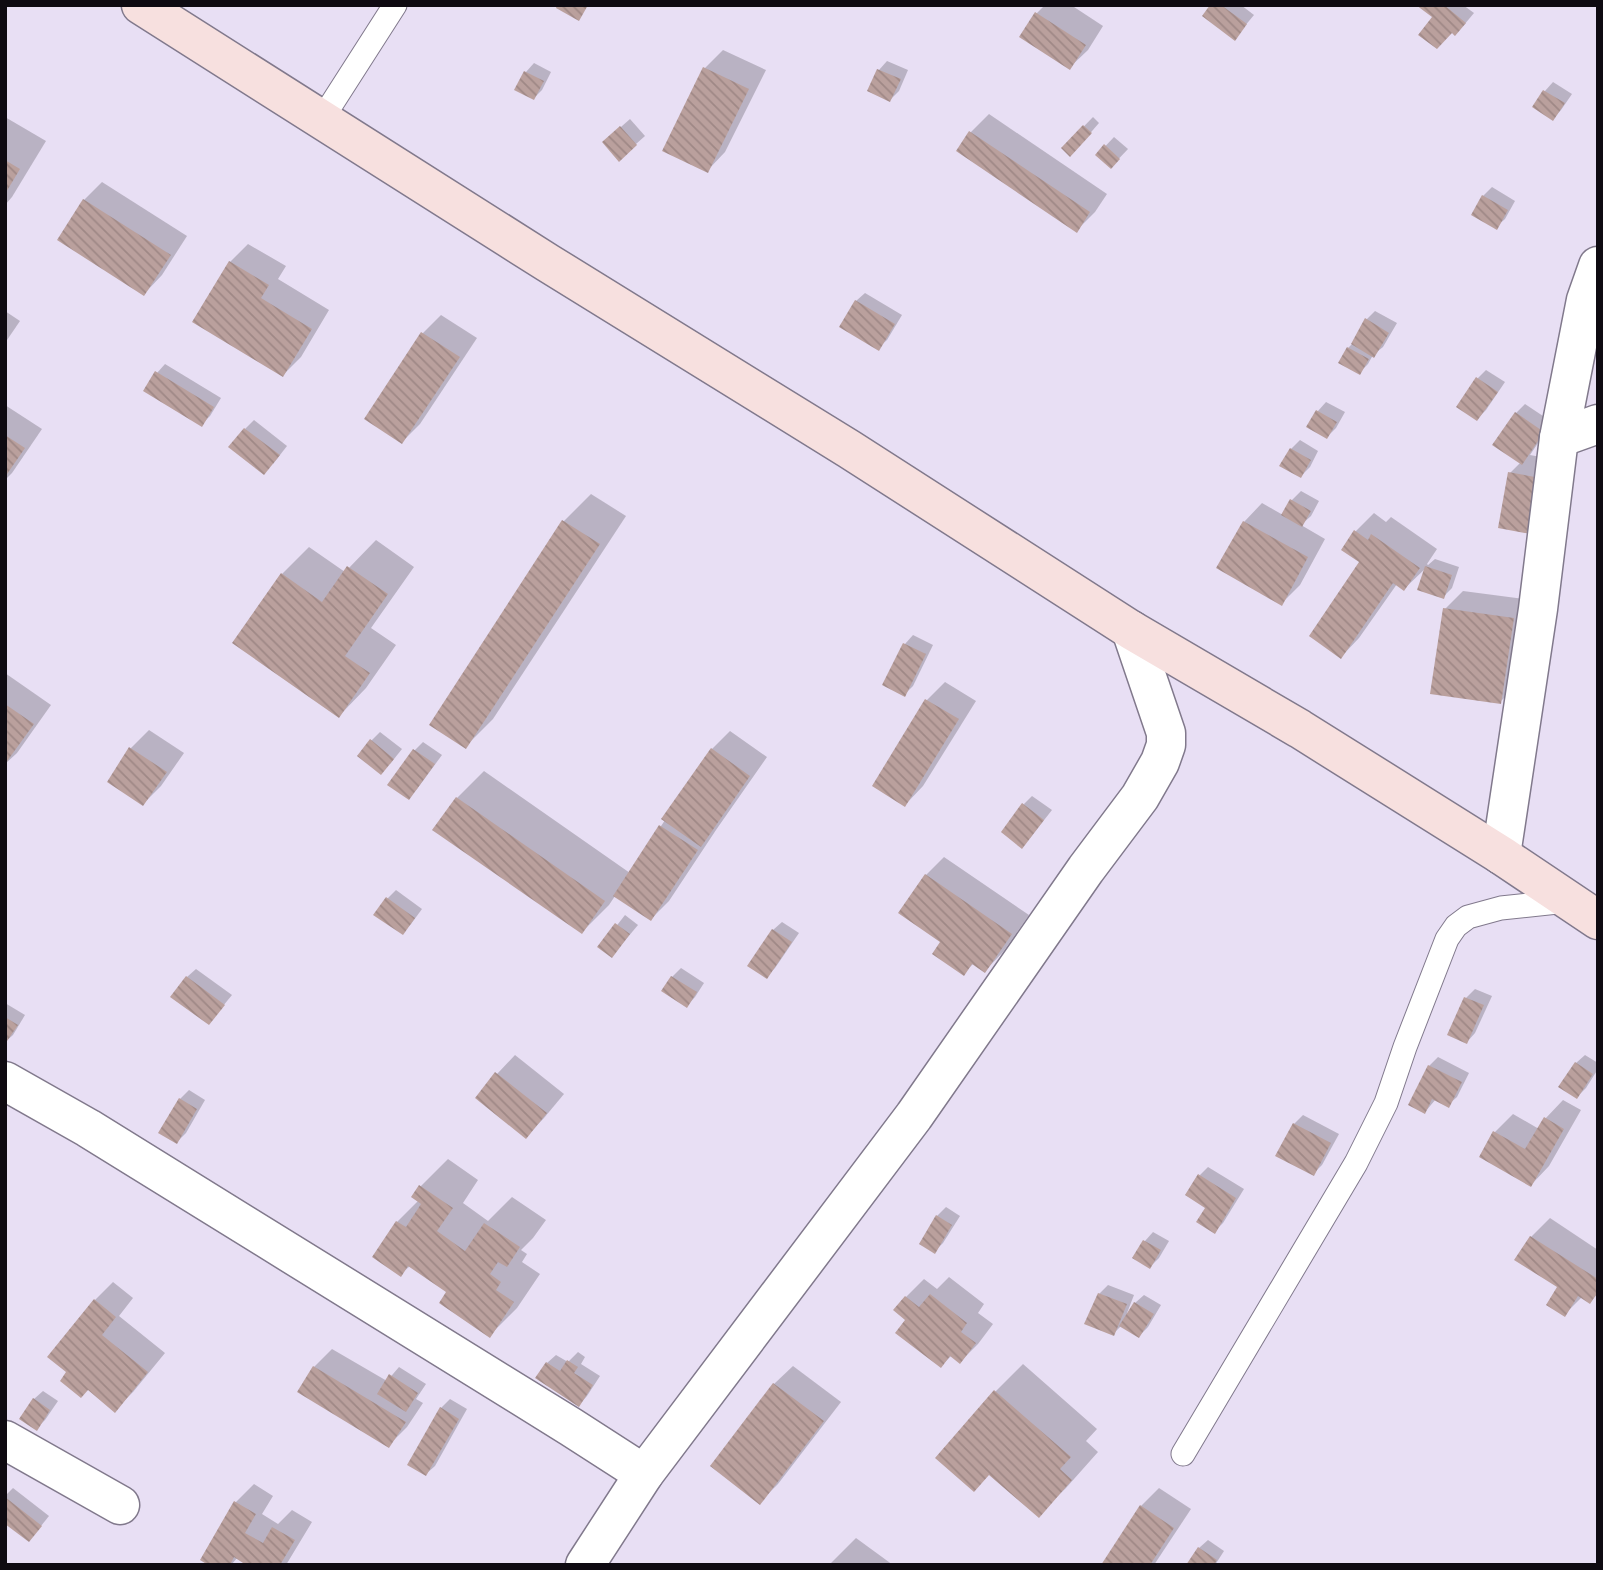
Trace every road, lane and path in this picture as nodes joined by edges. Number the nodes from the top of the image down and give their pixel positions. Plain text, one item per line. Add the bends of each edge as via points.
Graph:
1 (141, 5) edge
2 (395, 5) edge
3 (322, 119) junction
4 (1598, 266) edge
5 (1598, 424) edge
6 (1559, 438) junction
7 (1131, 630) junction
8 (1501, 855) junction
9 (1583, 910) edge
10 (5, 1082) edge
11 (5, 1440) edge
12 (1183, 1454) dead end
13 (644, 1474) junction
14 (120, 1505) dead end
15 (586, 1565) edge

1 - 3 main road
2 - 3 lane
3 - 7 main road
4 - 6 street via 1586,300
5 - 6 street
6 - 8 street
7 - 8 main road
7 - 13 street via 1166,733 1160,762 1140,797 914,1116
8 - 9 main road
9 - 12 lane via 1501,908 1456,926 1447,939 1386,1104 1356,1163
10 - 13 street via 88,1128
11 - 14 street
13 - 15 street

